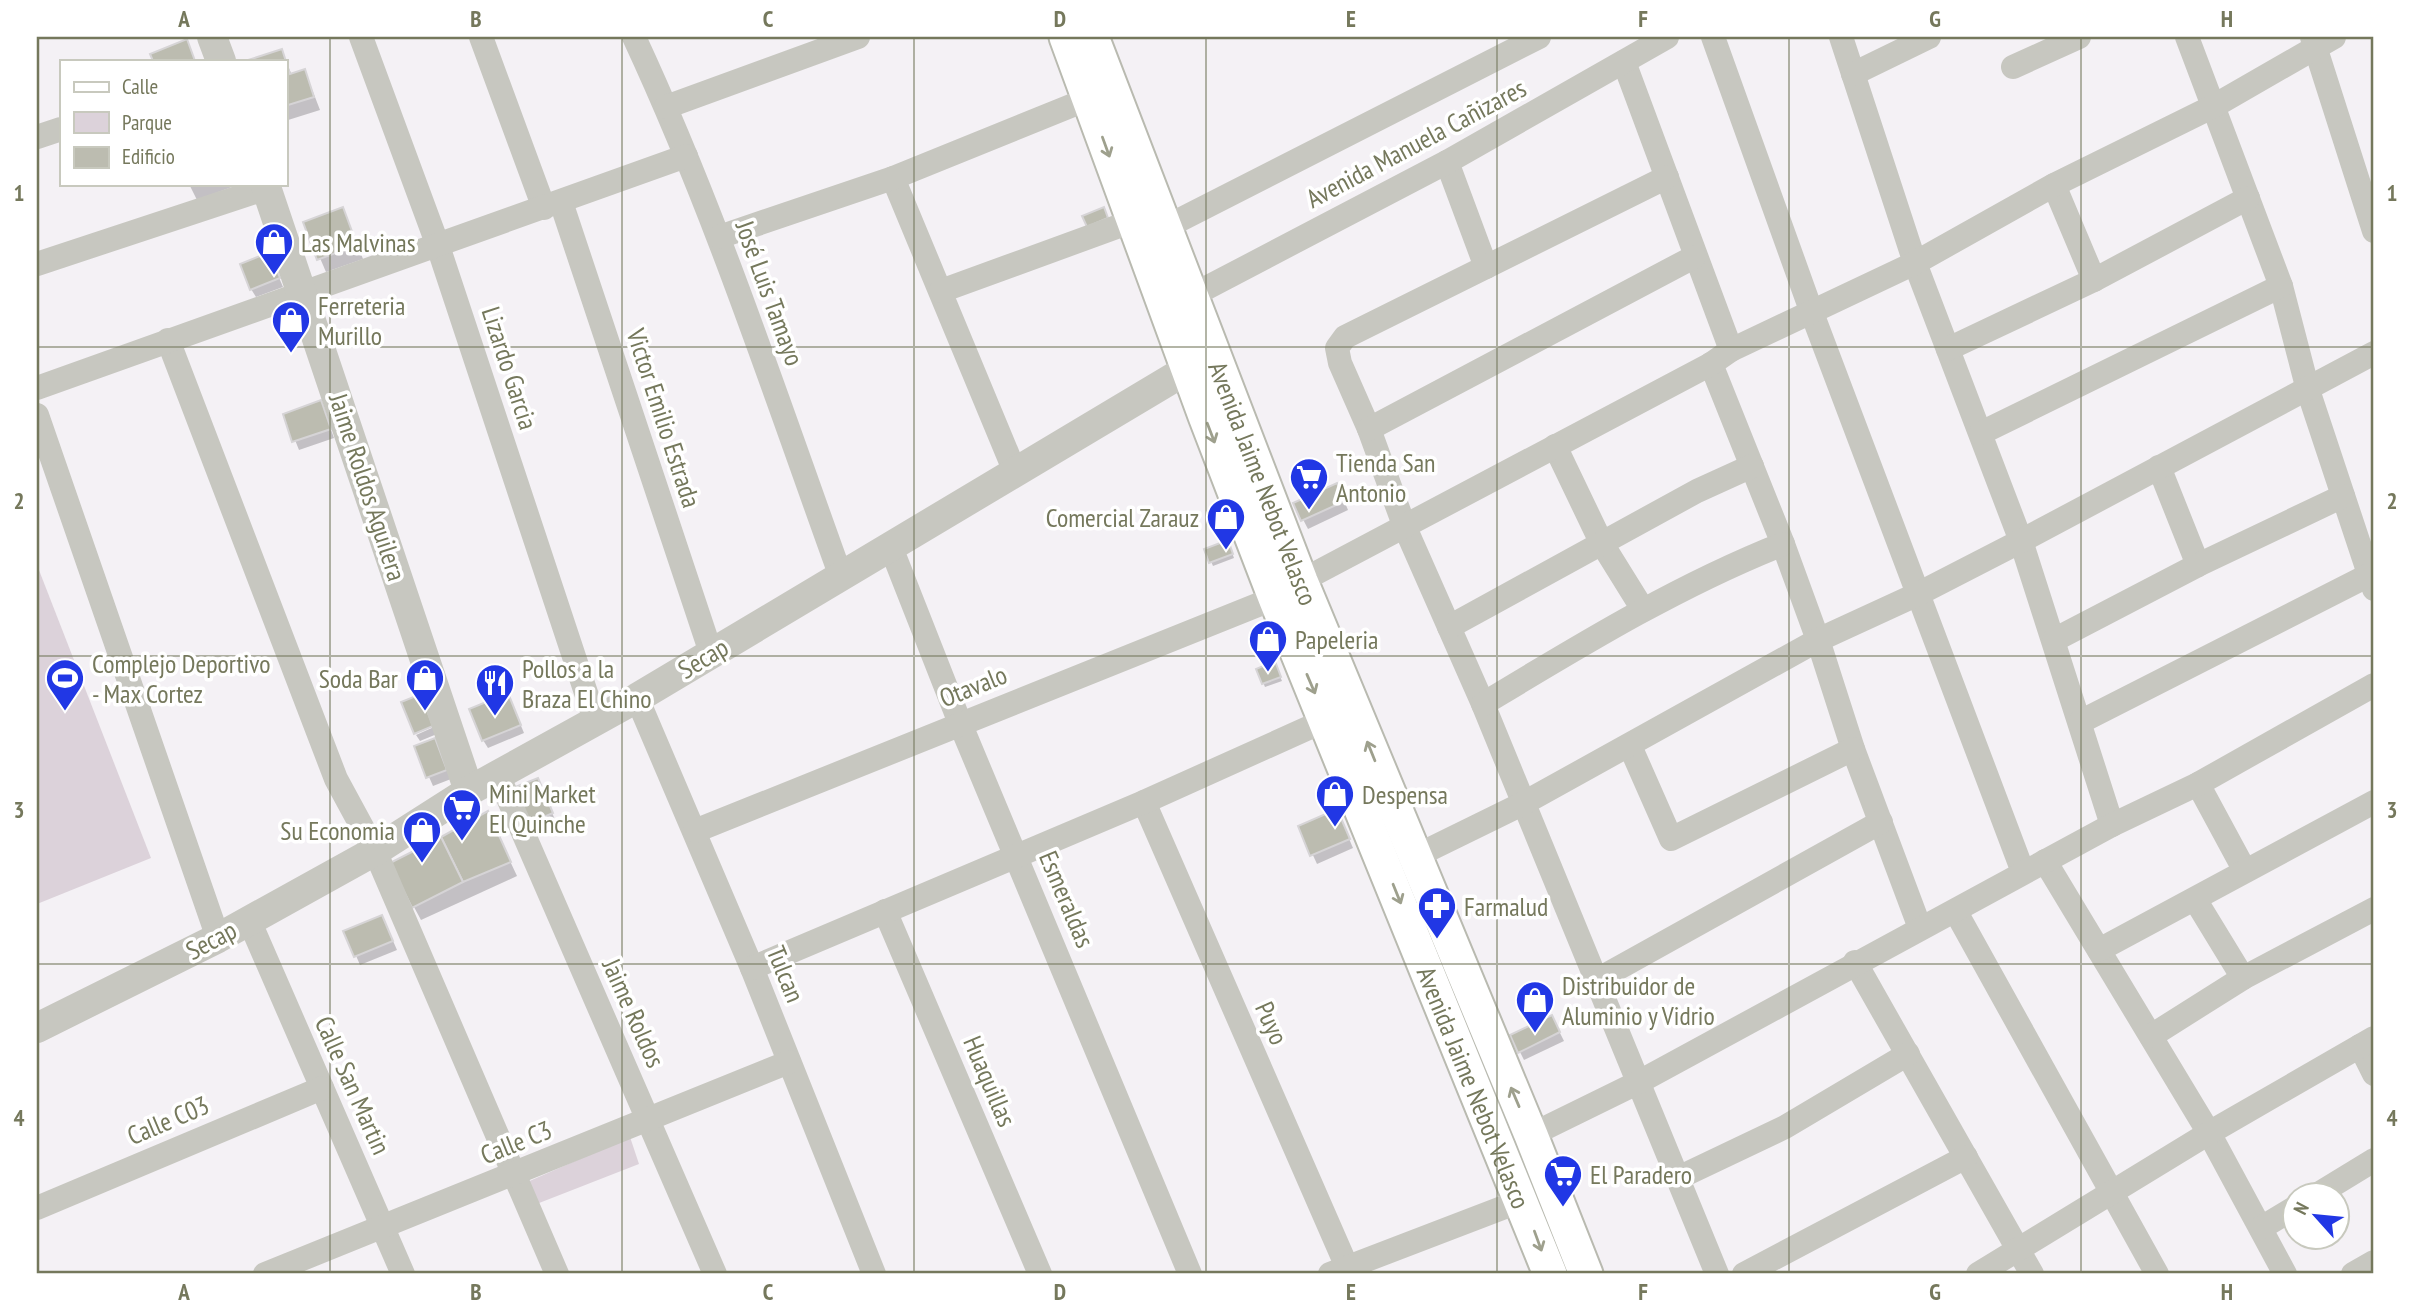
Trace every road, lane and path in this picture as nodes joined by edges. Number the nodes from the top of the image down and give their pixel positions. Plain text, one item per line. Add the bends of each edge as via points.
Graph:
1 (212, 37) edge
2 (361, 37) edge
3 (481, 37) edge
4 (634, 37) edge
5 (858, 37) edge
6 (1066, 37) edge
7 (1092, 37) edge
8 (1539, 37) edge
9 (1667, 37) edge
10 (1713, 37) edge
11 (1840, 37) edge
12 (1929, 37) edge
13 (2079, 37) edge
14 (2187, 37) edge
15 (2320, 40) edge
16 (220, 60) edge
17 (1624, 62) junction
18 (2013, 67) dead end
19 (1853, 74) junction
20 (1088, 99) junction
21 (2214, 106) junction
22 (666, 107) junction
23 (60, 128) edge
24 (37, 137) edge
25 (686, 156) junction
26 (1447, 162) junction
27 (1667, 177) junction
28 (893, 178) junction
29 (2054, 185) junction
30 (266, 186) edge
31 (2248, 198) junction
32 (553, 205) junction
33 (1133, 221) junction
34 (2374, 231) edge
35 (719, 237) junction
36 (437, 243) junction
37 (1164, 248) junction
38 (1694, 257) junction
39 (1915, 263) junction
40 (37, 264) edge
41 (1486, 267) junction
42 (2094, 280) junction
43 (2281, 286) junction
44 (941, 291) junction
45 (304, 293) junction
46 (1191, 296) junction
47 (1812, 313) junction
48 (168, 340) junction
49 (1948, 349) junction
50 (2374, 353) edge
51 (1721, 357) junction
52 (1202, 364) junction
53 (37, 388) edge
54 (2308, 390) junction
55 (37, 415) edge
56 (1370, 429) junction
57 (1981, 433) junction
58 (1555, 446) junction
59 (1752, 466) junction
60 (2159, 467) junction
61 (1015, 472) junction
62 (2343, 496) junction
63 (1404, 525) junction
64 (2021, 541) junction
65 (1601, 542) junction
66 (1783, 544) junction
67 (890, 545) junction
68 (2198, 565) junction
69 (839, 574) junction
70 (2372, 581) edge
71 (1288, 589) junction
72 (1918, 594) junction
73 (1642, 608) junction
74 (1449, 627) junction
75 (1818, 640) junction
76 (2054, 640) junction
77 (711, 653) junction
78 (2374, 685) edge
79 (636, 698) junction
80 (1483, 704) junction
81 (596, 720) junction
82 (1326, 720) junction
83 (2080, 722) junction
84 (960, 723) junction
85 (1630, 746) junction
86 (1853, 749) junction
87 (498, 775) junction
88 (2197, 785) junction
89 (469, 791) junction
90 (1144, 802) junction
91 (2374, 802) edge
92 (1524, 803) junction
93 (1881, 822) junction
94 (2112, 825) junction
95 (695, 831) junction
96 (374, 851) junction
97 (1017, 857) junction
98 (1414, 857) junction
99 (2045, 861) junction
100 (2245, 871) junction
101 (2023, 873) junction
102 (2196, 901) junction
103 (2374, 909) edge
104 (885, 911) junction
105 (1956, 912) junction
106 (248, 920) junction
107 (1920, 928) junction
108 (218, 938) junction
109 (2099, 950) junction
110 (1856, 962) junction
111 (752, 968) junction
112 (2243, 978) junction
113 (1597, 980) junction
114 (37, 1028) edge
115 (2151, 1036) junction
116 (2367, 1042) edge
117 (1908, 1054) junction
118 (789, 1062) junction
119 (2374, 1074) edge
120 (1639, 1082) junction
121 (322, 1088) junction
122 (647, 1119) junction
123 (2209, 1133) junction
124 (1531, 1135) junction
125 (1966, 1157) junction
126 (2374, 1160) edge
127 (516, 1175) junction
128 (1678, 1178) junction
129 (2337, 1182) edge
130 (2112, 1193) junction
131 (1523, 1200) junction
132 (37, 1208) edge
133 (2282, 1215) edge
134 (383, 1227) junction
135 (2261, 1228) junction
136 (2019, 1249) junction
137 (2374, 1262) edge
138 (1339, 1271) edge
139 (265, 1274) edge
140 (403, 1274) edge
141 (557, 1274) edge
142 (715, 1274) edge
143 (874, 1274) edge
144 (1040, 1274) edge
145 (1190, 1274) edge
146 (1550, 1274) edge
147 (1586, 1274) edge
148 (1717, 1274) edge
149 (1744, 1274) edge
150 (1978, 1274) edge
151 (2032, 1274) edge
152 (2157, 1274) edge
153 (2285, 1274) edge
154 (2353, 1274) edge

1 - 16 street
2 - 36 street, Lizardo Garcia
3 - 32 street, Victor Emilio Estrada
4 - 22 street, José Luis Tamayo
5 - 22 street
6 - 20 main road, Avenida Jaime Nebot Velasco
7 - 37 main road, Avenida Jaime Nebot Velasco
8 - 37 street, Avenida Manuela Cañizares
9 - 17 street, Avenida Manuela Cañizares
10 - 47 street
11 - 19 street
12 - 19 street
13 - 18 street
14 - 21 street
15 - 21 street, Otavalo
15 - 34 street
17 - 26 street, Avenida Manuela Cañizares
17 - 27 street
19 - 39 street
20 - 28 street
20 -> 33 main road, Avenida Jaime Nebot Velasco
21 - 29 street, Otavalo
21 - 31 street
22 - 25 street, José Luis Tamayo
23 - 24 street
25 - 32 street
25 - 35 street, José Luis Tamayo
26 - 41 street
26 - 46 street, Avenida Manuela Cañizares
27 - 38 street
27 - 41 street
28 - 35 street
28 - 44 street
29 - 39 street, Otavalo
29 - 42 street
30 - 40 street
30 - 45 street, Jaime Roldos Aguilera
31 - 42 street
31 - 43 street
32 - 36 street
32 - 77 street, Victor Emilio Estrada
33 - 37 main road, Avenida Jaime Nebot Velasco
33 - 44 street
35 - 69 street, José Luis Tamayo
36 - 45 street
36 - 81 street, Lizardo Garcia
37 - 46 main road, Avenida Jaime Nebot Velasco
37 - 52 main road, Avenida Jaime Nebot Velasco
38 - 51 street
38 - 56 street
39 - 47 street, Otavalo
39 - 49 street
41 - 56 street via 1346,337 1337,348
42 - 49 street
43 - 54 street
43 - 57 street
44 - 61 street
45 - 48 street
45 - 89 street, Jaime Roldos Aguilera
46 - 52 main road, Avenida Jaime Nebot Velasco
47 - 51 street, Otavalo
47 - 72 street
48 - 53 street
48 - 96 street via 336,779
49 - 57 street
50 - 54 street
51 - 58 street, Otavalo
51 - 59 street
52 - 61 street, Secap
52 - 71 main road, Avenida Jaime Nebot Velasco
54 - 60 street
54 - 62 street
55 - 108 street
56 - 63 street
57 - 64 street
58 - 63 street, Otavalo
58 - 65 street
59 - 65 street
59 - 66 street
60 - 64 street
60 - 68 street
61 - 67 street, Secap
62 - 68 street
62 - 70 street
63 - 71 street, Otavalo
63 - 74 street
64 - 72 street
64 - 76 street
65 - 73 street
65 - 74 street
66 - 73 street
66 - 75 street
67 - 69 street, Secap
67 - 84 street, Esmeraldas
68 - 76 street
69 - 77 street, Secap
70 - 83 street
71 -> 82 main road, Avenida Jaime Nebot Velasco
71 - 84 street, Otavalo
98 -> 71 main road, Avenida Jaime Nebot Velasco
72 - 75 street
72 - 101 street
73 - 80 street
74 - 80 street
75 - 85 street
75 - 86 street
76 - 83 street
77 - 79 street, Secap
78 - 88 street
79 - 81 street, Secap
79 - 95 street, Tulcan
80 - 92 street
81 - 87 street, Secap
82 - 90 street
82 -> 131 main road, Avenida Jaime Nebot Velasco
83 - 94 street
84 - 95 street, Otavalo
84 - 97 street, Esmeraldas
85 - 86 street via 1671,839
85 - 92 street
86 - 93 street
87 - 89 street, Secap
87 - 122 street, Jaime Roldos
88 - 94 street
88 - 100 street
89 - 96 street, Secap
90 - 97 street
90 - 138 street, Puyo
91 - 100 street
92 - 98 street
92 - 113 street
93 - 107 street
93 - 113 street
94 - 99 street
95 - 111 street, Tulcan
96 - 106 street, Secap
96 - 127 street
97 - 104 street
97 - 145 street, Esmeraldas
124 -> 98 main road, Avenida Jaime Nebot Velasco
99 - 101 street
99 - 109 street
100 - 102 street
101 - 105 street
102 - 109 street
102 - 112 street
103 - 112 street
104 - 111 street
104 - 144 street, Huaquillas
105 - 107 street
105 - 130 street
106 - 108 street, Secap
106 - 121 street, Calle San Martin
107 - 110 street
108 - 114 street, Secap
109 - 115 street
110 - 117 street
110 - 120 street
111 - 118 street, Tulcan
112 - 115 street
113 - 120 street
115 - 123 street
116 - 119 street
116 - 123 street
117 - 125 street
117 - 128 street via 1785,1127
118 - 122 street, Calle C3
118 - 143 street, Tulcan
120 - 124 street
120 - 128 street
121 - 132 street, Calle C03
121 - 134 street, Calle San Martin
122 - 127 street, Calle C3
122 - 142 street, Jaime Roldos
123 - 130 street
123 - 135 street
124 - 147 main road, Avenida Jaime Nebot Velasco
125 - 136 street
125 - 149 street
126 - 129 street
127 - 134 street, Calle C3
127 - 141 street
128 - 148 street
130 - 136 street
130 - 152 street
131 - 138 street
131 -> 146 main road, Avenida Jaime Nebot Velasco
133 - 135 street
134 - 139 street, Calle C3
134 - 140 street, Calle San Martin
135 - 153 street
136 - 150 street
136 - 151 street
137 - 154 street

